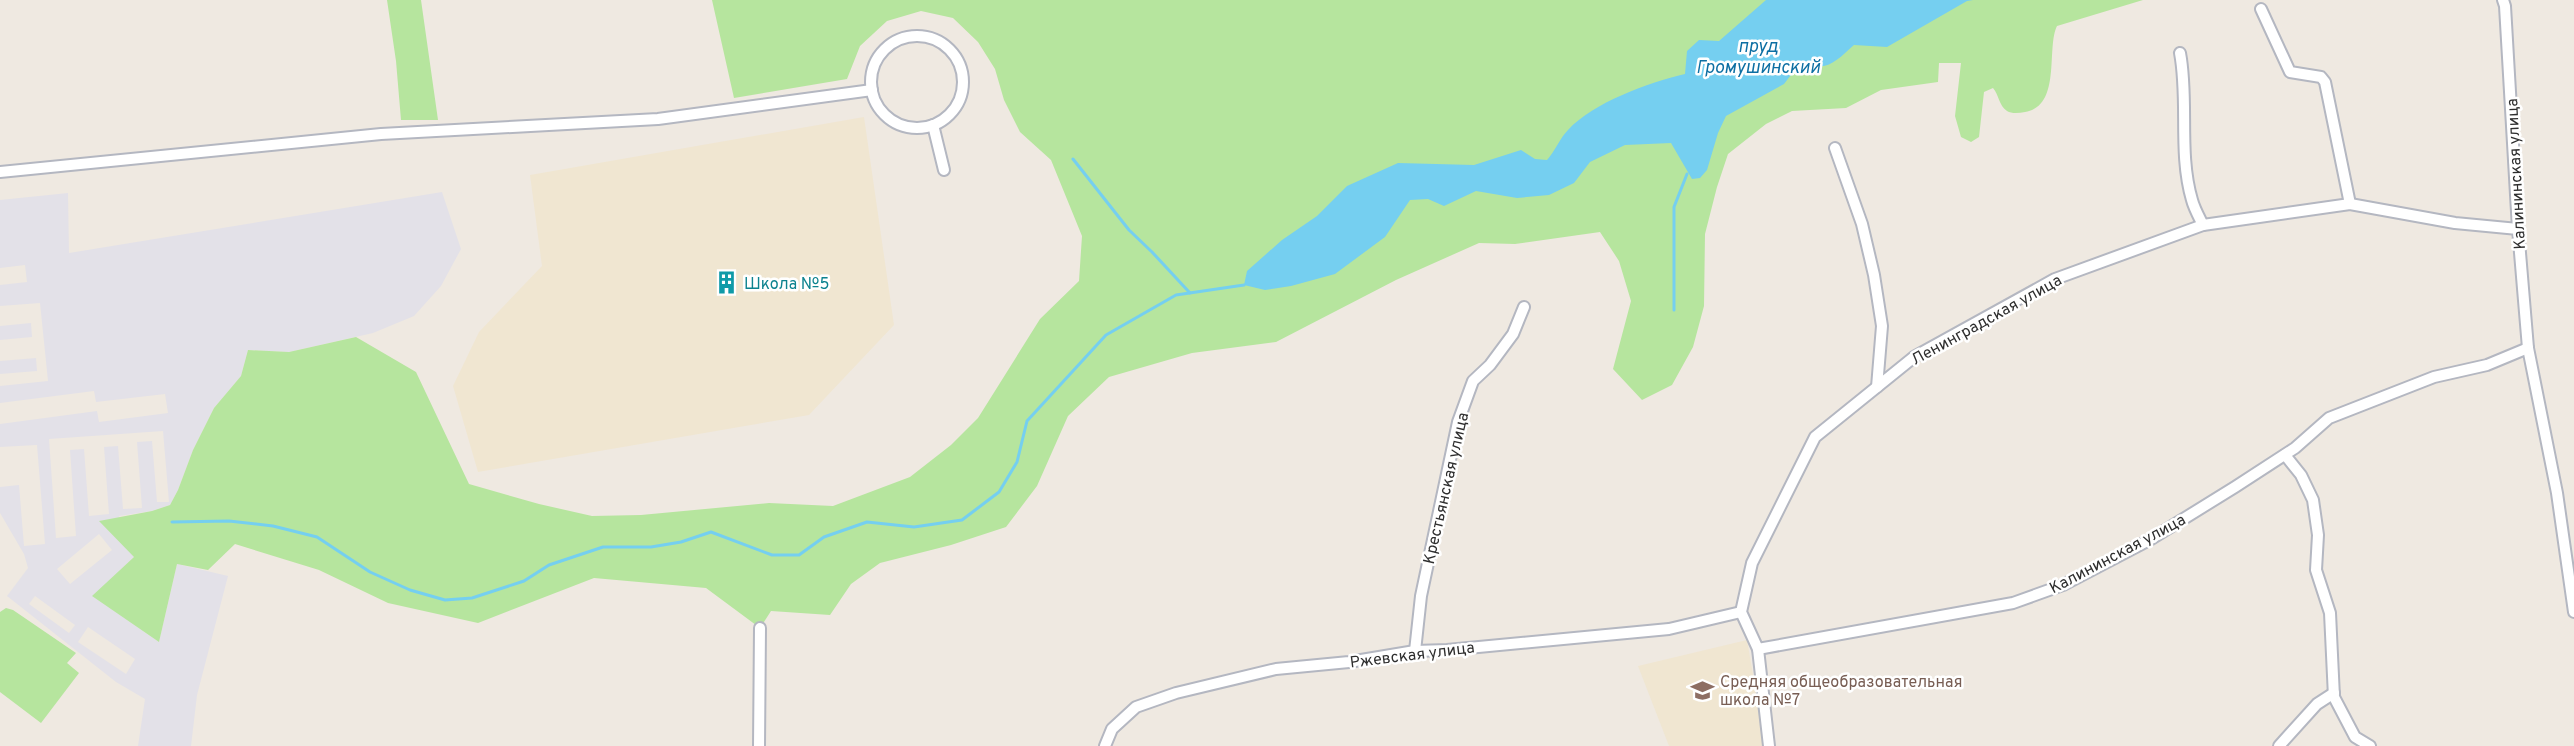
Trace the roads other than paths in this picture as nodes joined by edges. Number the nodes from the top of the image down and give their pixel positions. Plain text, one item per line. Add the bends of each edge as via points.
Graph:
1 (2503, 0) edge
2 (2260, 9) dead end
3 (2180, 52) dead end
4 (872, 90) junction
5 (933, 124) junction
6 (1835, 148) dead end
7 (944, 170) dead end
8 (0, 172) edge
9 (2350, 204) junction
10 (2203, 225) junction
11 (2518, 229) junction
12 (1524, 307) dead end
13 (2528, 348) junction
14 (1877, 387) junction
15 (2285, 454) junction
16 (1741, 612) junction
17 (2574, 612) edge
18 (760, 628) dead end
19 (1758, 649) junction
20 (1415, 651) junction
21 (2334, 693) junction
22 (759, 746) edge
23 (1105, 746) edge
24 (1769, 746) edge
25 (2279, 746) edge
26 (2370, 746) edge

1 - 11 street, Калининская улица
2 - 9 street via 2290,72 2321,77 2325,82
3 - 10 street via 2187,172 2192,200
4 - 5 street via 877,105 894,121 917,128
4 - 5 street via 874,64 890,45 914,36 938,41 957,59 963,84 954,108
4 - 8 street via 658,119 381,134
5 - 7 street
6 - 14 street via 1862,224 1874,275 1882,326
9 - 10 street, Ленинградская улица
9 - 11 street, Ленинградская улица via 2455,223
10 - 14 street, Ленинградская улица via 2055,279 1914,357
11 - 13 street, Калининская улица
12 - 20 street, Крестьянская улица via 1513,334 1473,381 1458,422 1421,596
13 - 15 street, Калининская улица via 2487,365 2434,377 2330,418
13 - 17 street, Калининская улица via 2557,493
14 - 16 street, Ленинградская улица via 1815,437 1752,563
15 - 19 street, Калининская улица via 2151,539 2063,585 2013,603
15 - 21 street via 2313,500 2318,535 2316,570 2330,613
16 - 19 street
16 - 20 street, Ржевская улица via 1669,629
18 - 22 street
19 - 24 street
20 - 23 street, Ржевская улица via 1276,669 1176,693 1136,707 1112,729
21 - 25 street
21 - 26 street via 2355,737

